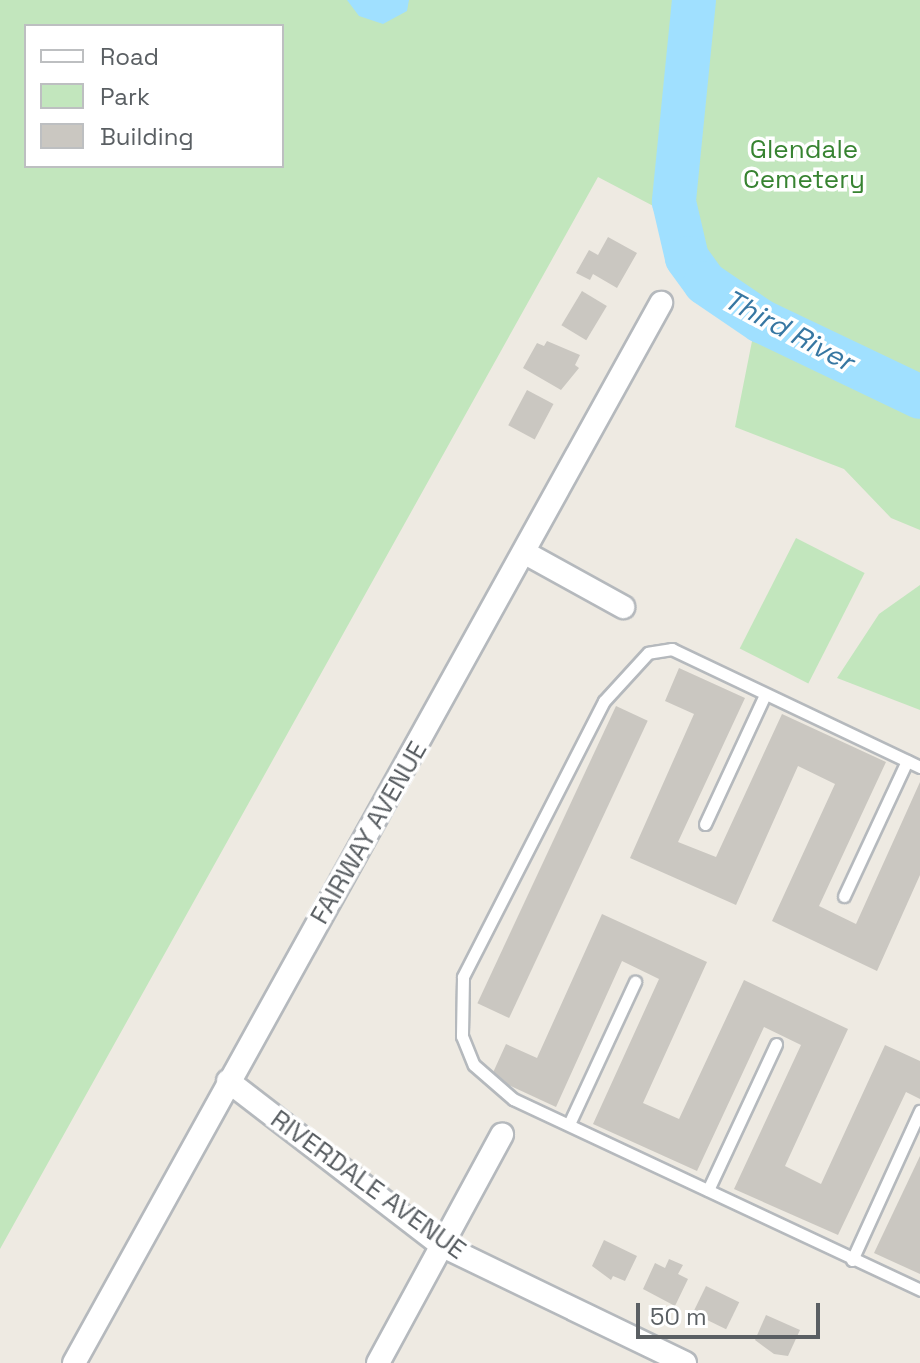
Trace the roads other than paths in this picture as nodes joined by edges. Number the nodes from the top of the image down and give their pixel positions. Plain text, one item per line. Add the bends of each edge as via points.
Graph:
1 (661, 303) dead end
2 (527, 554) junction
3 (623, 607) dead end
4 (764, 697) junction
5 (907, 761) junction
6 (920, 767) edge
7 (705, 824) dead end
8 (844, 896) dead end
9 (635, 982) dead end
10 (776, 1044) dead end
11 (228, 1081) junction
12 (920, 1111) edge
13 (569, 1124) junction
14 (502, 1135) dead end
15 (708, 1190) junction
16 (441, 1245) junction
17 (852, 1260) junction
18 (920, 1290) edge
19 (74, 1363) edge
20 (378, 1363) edge
21 (685, 1363) edge

1 - 2 street, FAIRWAY AVENUE
2 - 3 street
2 - 11 street, FAIRWAY AVENUE
4 - 5 lane
4 - 7 lane
4 - 13 lane via 672,649 648,653 604,701 463,977 462,1036 474,1065 513,1099
5 - 6 lane
5 - 8 lane
9 - 13 lane
10 - 15 lane
11 - 16 street, RIVERDALE AVENUE
11 - 19 street, FAIRWAY AVENUE
12 - 17 lane
13 - 15 lane
14 - 16 street
15 - 17 lane
16 - 20 street
16 - 21 street, RIVERDALE AVENUE
17 - 18 lane

